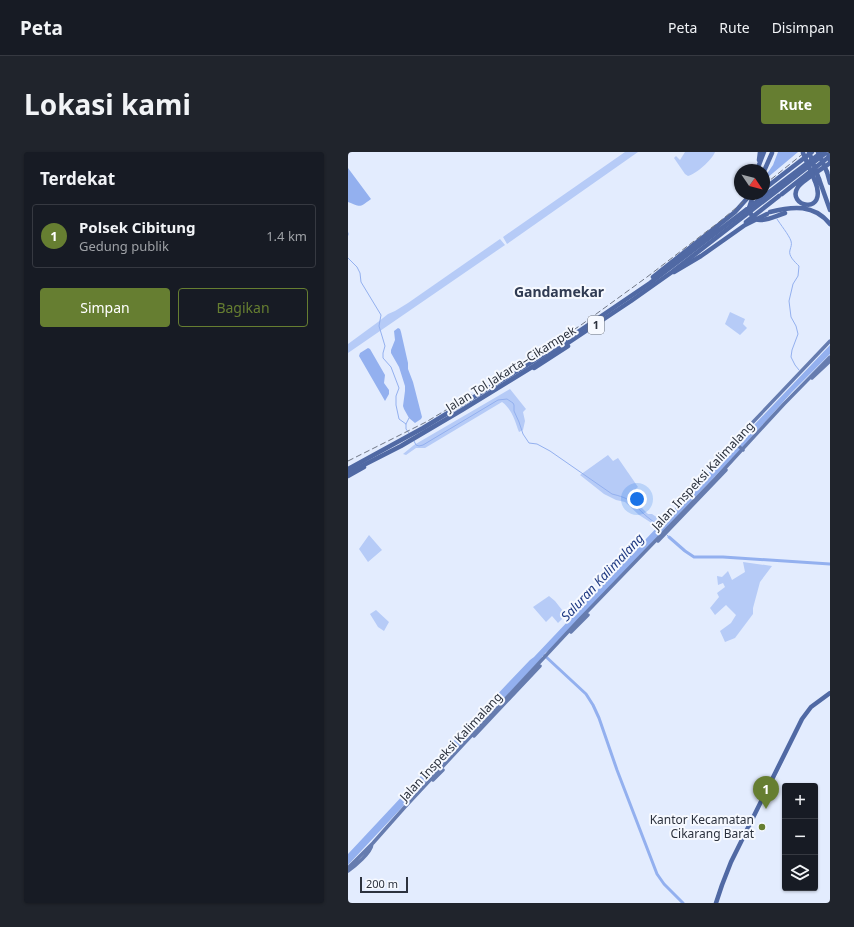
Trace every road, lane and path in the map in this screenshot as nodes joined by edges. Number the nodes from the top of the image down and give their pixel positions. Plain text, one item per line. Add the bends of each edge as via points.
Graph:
1 (760, 152) edge
2 (764, 152) edge
3 (803, 152) edge
4 (810, 152) edge
5 (818, 152) edge
6 (826, 152) edge
7 (772, 153) edge
8 (830, 156) edge
9 (830, 162) edge
10 (758, 164) edge
11 (759, 164) edge
12 (767, 164) edge
13 (817, 180) junction
14 (830, 183) edge
15 (770, 184) edge
16 (746, 200) edge
17 (752, 200) edge
18 (807, 209) junction
19 (830, 210) edge
20 (830, 224) edge
21 (690, 263) junction
22 (670, 275) junction
23 (622, 302) junction
24 (830, 341) edge
25 (830, 357) edge
26 (830, 361) edge
27 (805, 384) junction
28 (742, 450) junction
29 (348, 472) edge
30 (830, 694) edge
31 (372, 845) junction
32 (348, 868) edge
33 (348, 871) edge
34 (718, 903) edge

1 - 10 highway
2 - 11 highway
3 - 13 highway, bridge
4 - 13 highway, bridge
4 - 15 highway
5 - 14 highway, bridge
6 - 9 highway, bridge
6 - 22 highway, Jalan Tol Jakarta–Cikampek / 1
6 - 23 highway, Jalan Tol Jakarta–Cikampek / 1
6 - 29 highway, 1, bridge via 586,330 420,433
7 - 12 highway
8 - 21 highway
9 - 13 highway via 797,188 798,201 810,205 817,199
13 - 19 highway
16 - 23 highway via 735,212
17 - 18 highway, bridge via 750,212 757,219 765,220 795,210
18 - 20 highway via 821,214
18 - 21 highway via 797,208 769,213 745,225
21 - 22 highway
22 - 29 highway, Jalan Tol Jakarta–Cikampek / 1, bridge via 533,369 410,442
23 - 29 highway, Jalan Tol Jakarta–Cikampek / 1 via 530,363
24 - 28 main road via 734,442
25 - 27 main road, Jalan Inspeksi Kalimalang
26 - 27 main road, Jalan Inspeksi Kalimalang
27 - 28 main road, Jalan Inspeksi Kalimalang
28 - 31 main road, Jalan Inspeksi Kalimalang
30 - 34 highway via 804,715 791,739 739,850 727,870
31 - 32 main road, Jalan Inspeksi Kalimalang
31 - 33 main road, Jalan Inspeksi Kalimalang

